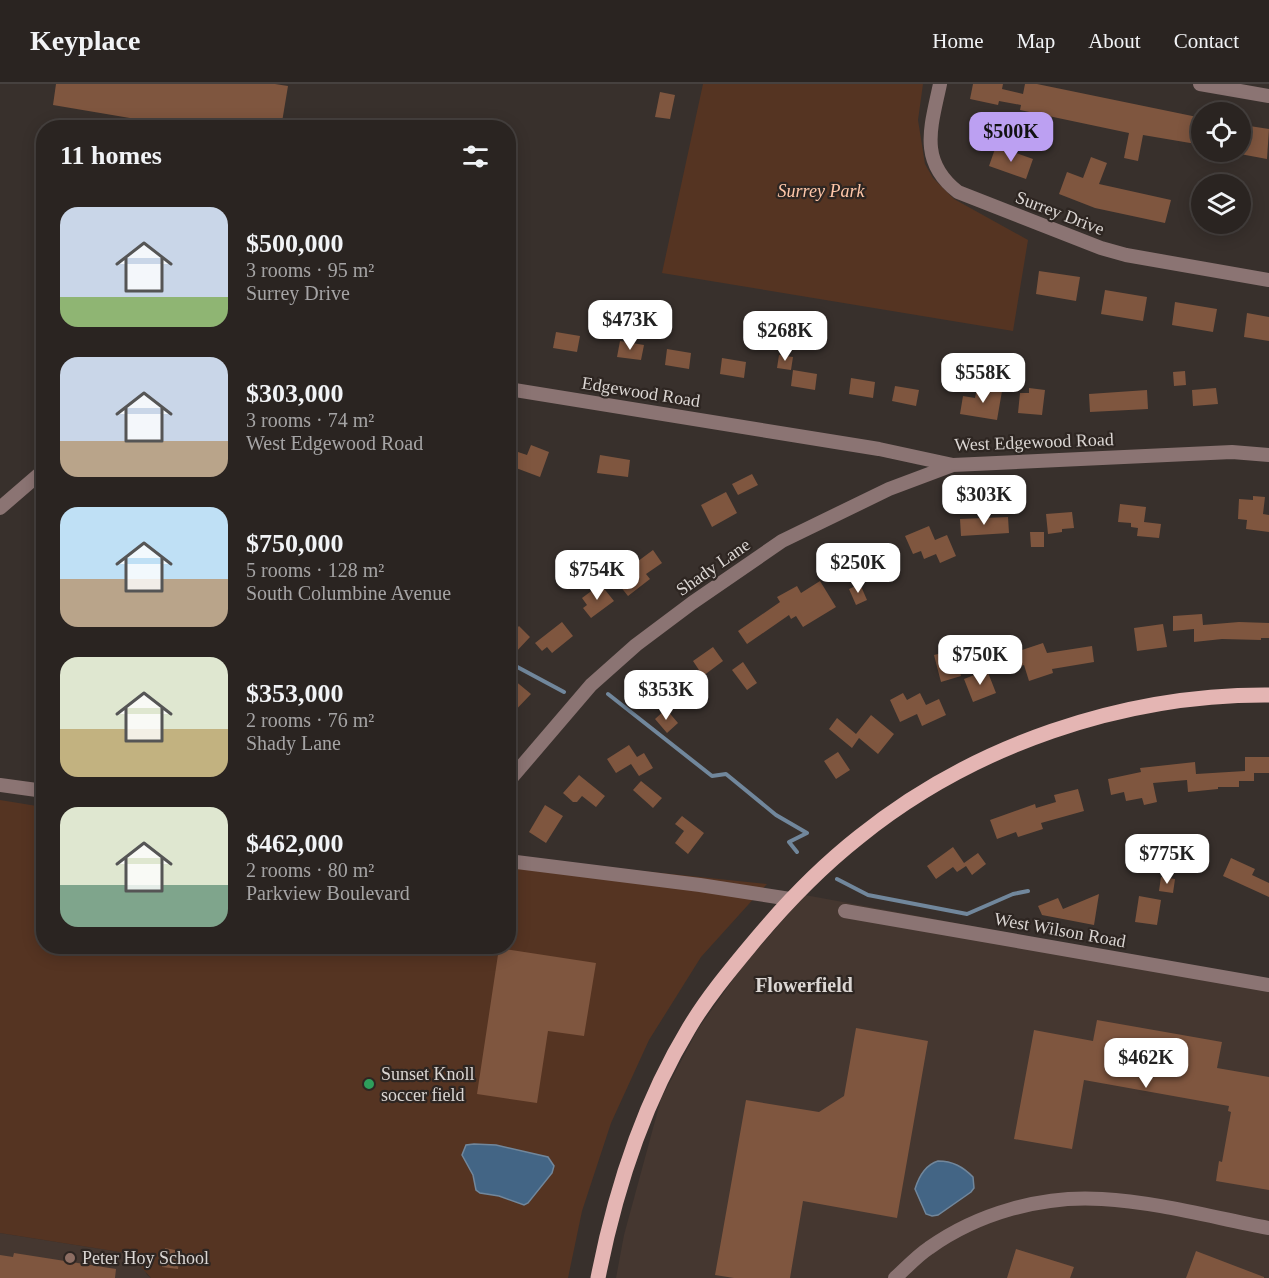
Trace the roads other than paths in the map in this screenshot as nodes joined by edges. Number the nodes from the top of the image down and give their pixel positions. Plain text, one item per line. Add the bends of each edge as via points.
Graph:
1 (940, 84) edge
2 (1200, 84) edge
3 (1269, 96) edge
4 (1269, 280) edge
5 (516, 390) edge
6 (767, 431) joint
7 (1269, 455) edge
8 (953, 465) junction
9 (36, 477) edge
10 (0, 508) edge
11 (1269, 695) edge
12 (516, 773) edge
13 (0, 785) edge
14 (36, 790) edge
15 (516, 862) edge
16 (790, 899) junction
17 (845, 911) dead end
18 (1269, 985) edge
19 (1269, 1228) edge
20 (598, 1278) edge
21 (895, 1278) edge

1 - 4 street, Surrey Drive via 930,132 931,153 946,183 958,192 1101,248
2 - 3 street
5 - 6 street, Edgewood Road
6 - 8 street, West Edgewood Road
7 - 8 street, West Edgewood Road via 1232,452
8 - 12 street, Shady Lane via 889,489 782,541 692,603 591,685
9 - 10 street
11 - 16 main road via 1139,708 1084,722 1003,751 923,793 868,830
13 - 14 street
15 - 16 street
16 - 20 main road via 726,975 689,1028 658,1084 616,1201
17 - 18 street, West Wilson Road
19 - 21 street via 1132,1202 1045,1202 963,1229 929,1248

